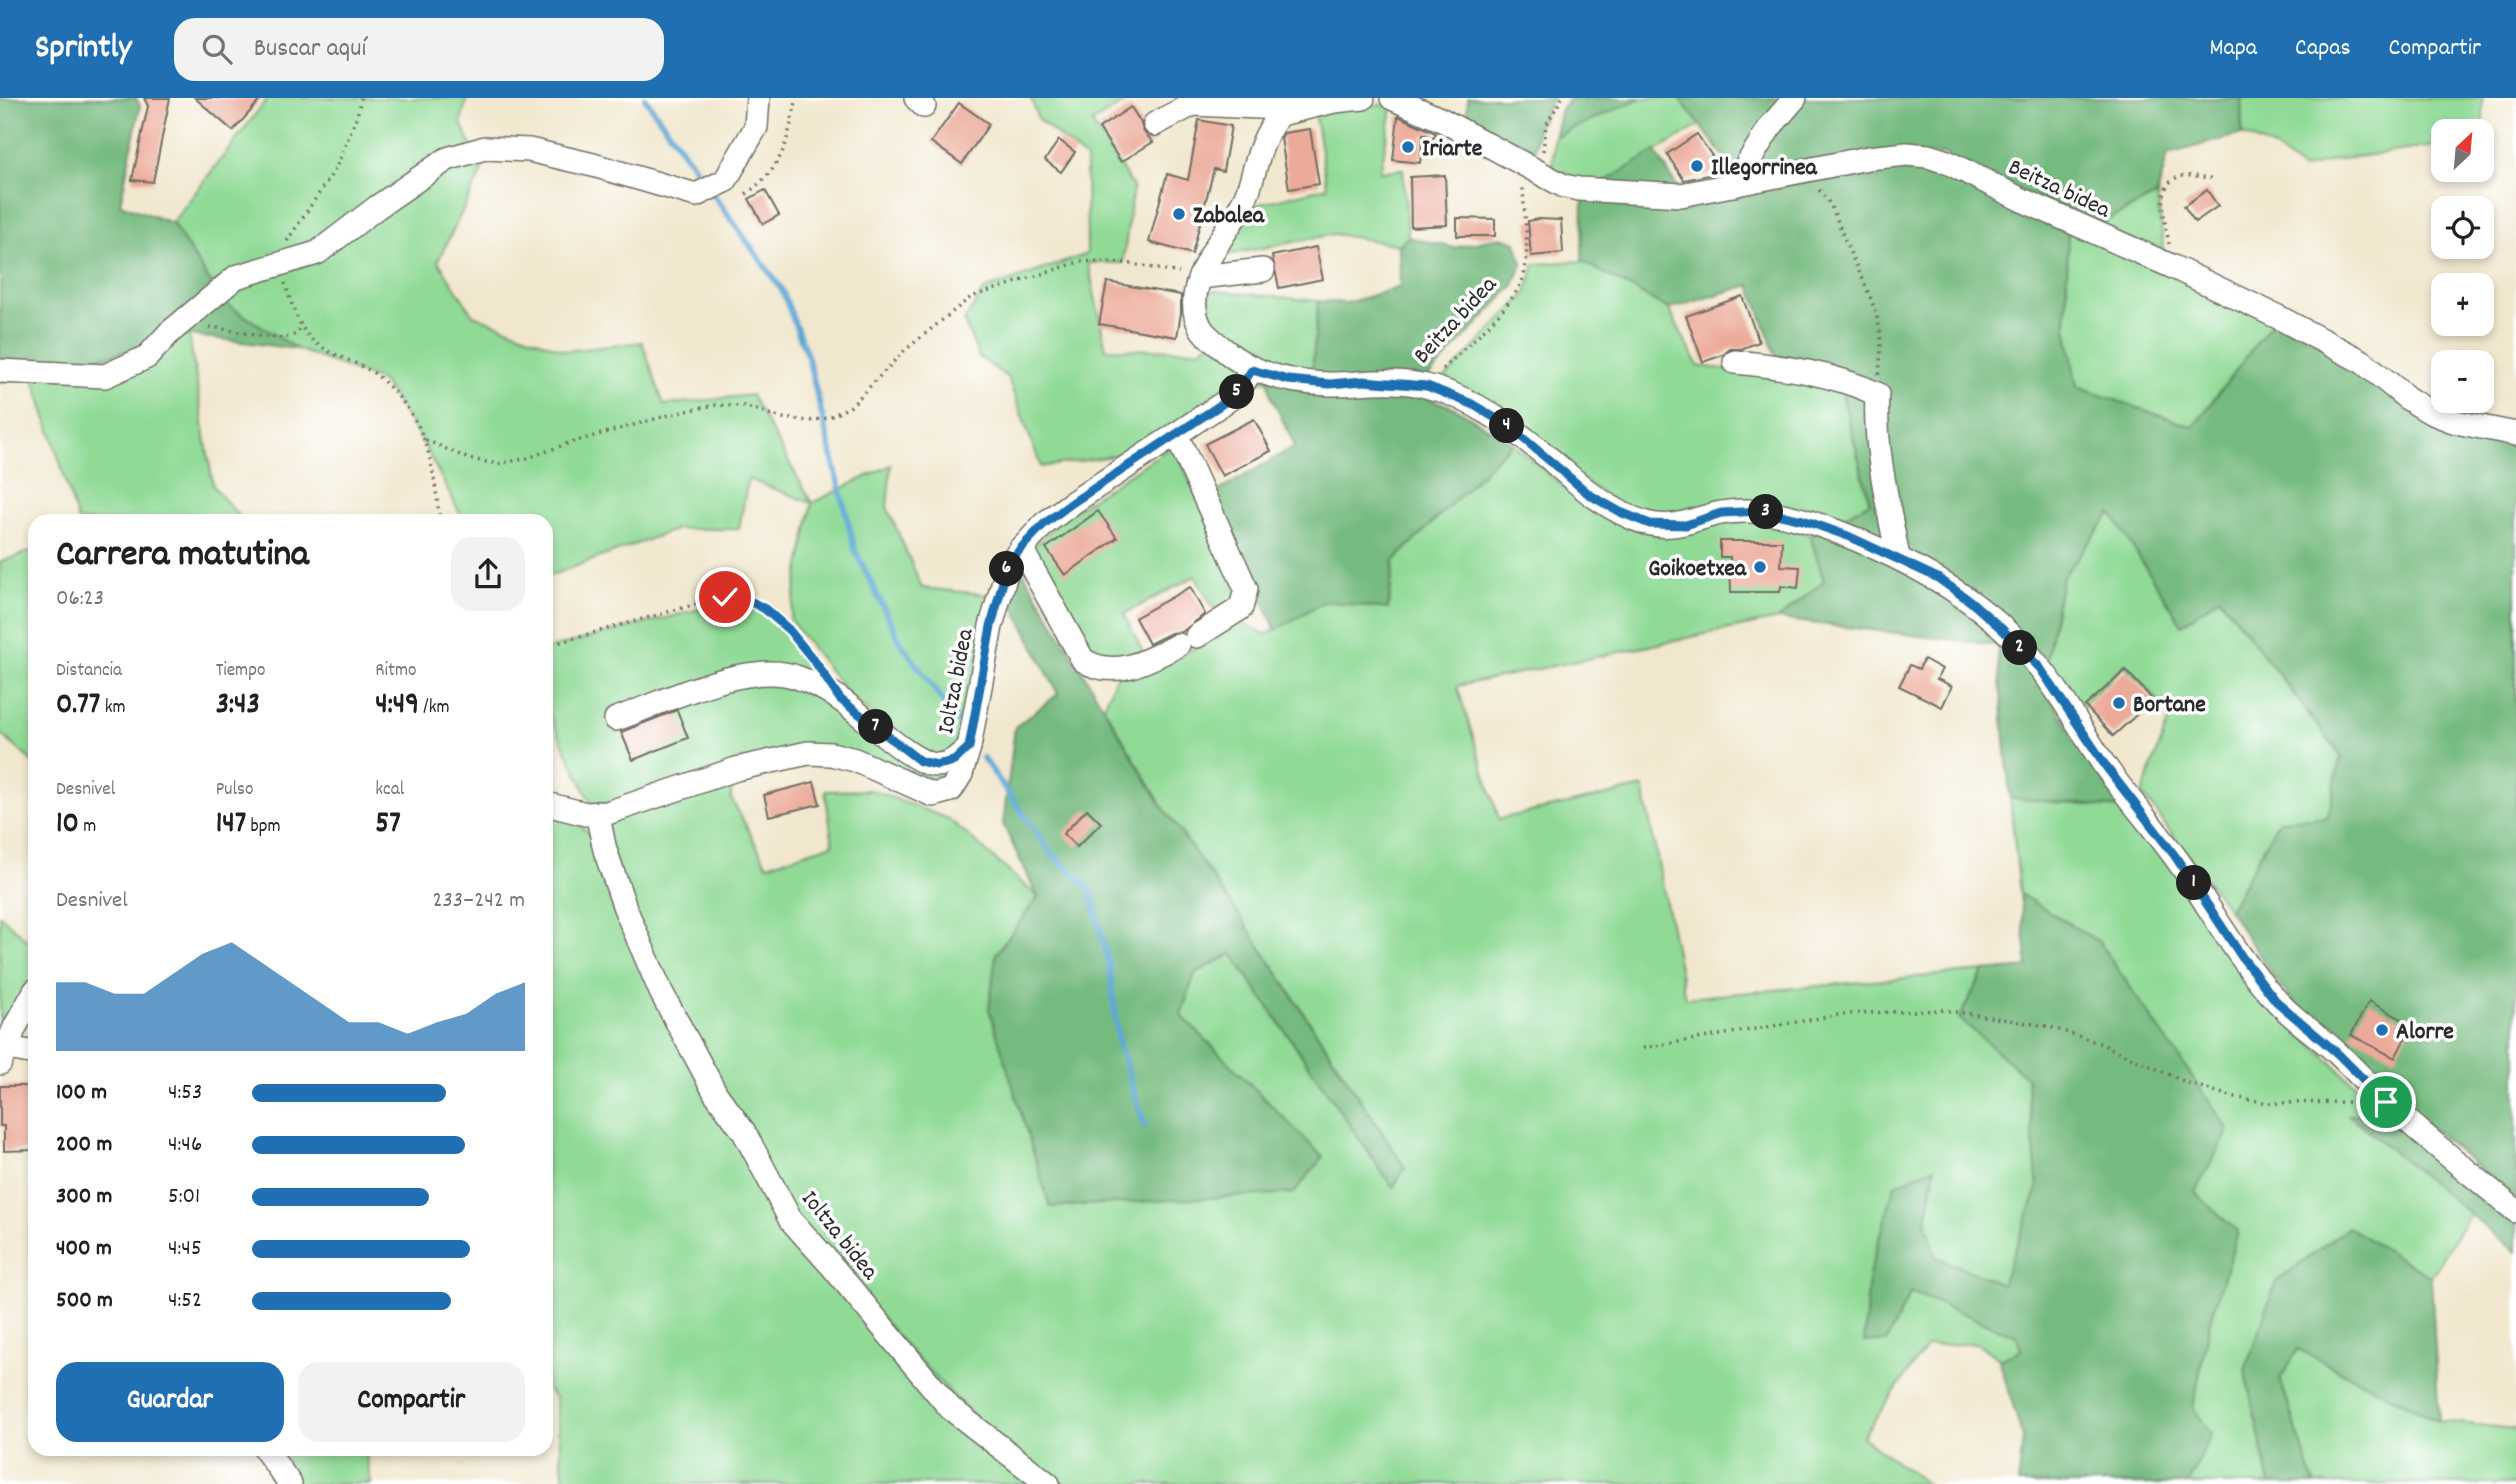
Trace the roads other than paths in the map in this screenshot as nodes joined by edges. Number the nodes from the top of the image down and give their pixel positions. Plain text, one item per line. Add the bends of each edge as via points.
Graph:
1 (758, 98) edge
2 (1363, 98) edge
3 (1392, 98) edge
4 (1795, 98) edge
5 (1282, 107) edge
6 (1156, 124) dead end
7 (1734, 185) junction
8 (1263, 270) dead end
9 (1200, 277) junction
10 (1735, 362) dead end
11 (1252, 370) junction
12 (0, 371) edge
13 (2516, 434) edge
14 (1177, 436) junction
15 (1889, 509) junction
16 (1848, 536) junction
17 (1021, 548) junction
18 (1898, 558) junction
19 (616, 719) dead end
20 (969, 747) junction
21 (553, 806) edge
22 (597, 813) junction
23 (28, 1004) edge
24 (28, 1054) edge
25 (4, 1056) edge
26 (2516, 1211) edge
27 (270, 1456) edge
28 (290, 1484) edge
29 (1048, 1484) edge

1 - 12 street via 756,127 725,181 696,195 529,150 485,148 447,159 317,253 236,277 169,332 147,357 105,376
2 - 5 street
3 - 7 street, Beitza bidea via 1564,186 1681,195
4 - 7 street via 1770,127
5 - 6 street via 1193,104
5 - 9 street via 1262,144 1245,198
7 - 13 street, Beitza bidea via 1868,158 1907,154 1947,162 2278,317 2363,362 2430,412
8 - 9 street
9 - 11 street via 1195,308 1201,329
10 - 15 street via 1821,374 1877,394 1879,447
11 - 14 street, Ioltza bidea via 1234,396
11 - 16 street via 1330,384 1363,381 1427,386 1472,404 1510,427 1590,495 1650,524 1686,525 1721,513 1762,511
14 - 17 street, Ioltza bidea via 1072,503
14 - 17 street via 1246,589 1241,608 1187,641 1136,664 1116,669 1095,667 1083,660
15 - 16 street
15 - 18 street
16 - 18 street
17 - 20 street, Ioltza bidea via 1009,563 997,604
18 - 26 street via 1970,601 2040,668 2276,1001 2386,1102
19 - 20 street via 739,674 771,671 797,677 840,699 920,761 937,765 954,761
20 - 22 street, Ioltza bidea via 951,790 933,795 855,761 808,753 736,769
21 - 22 street, Ioltza bidea
22 - 29 street, Ioltza bidea via 625,908 661,992 790,1219 950,1408
23 - 25 street
24 - 25 street
27 - 28 street

